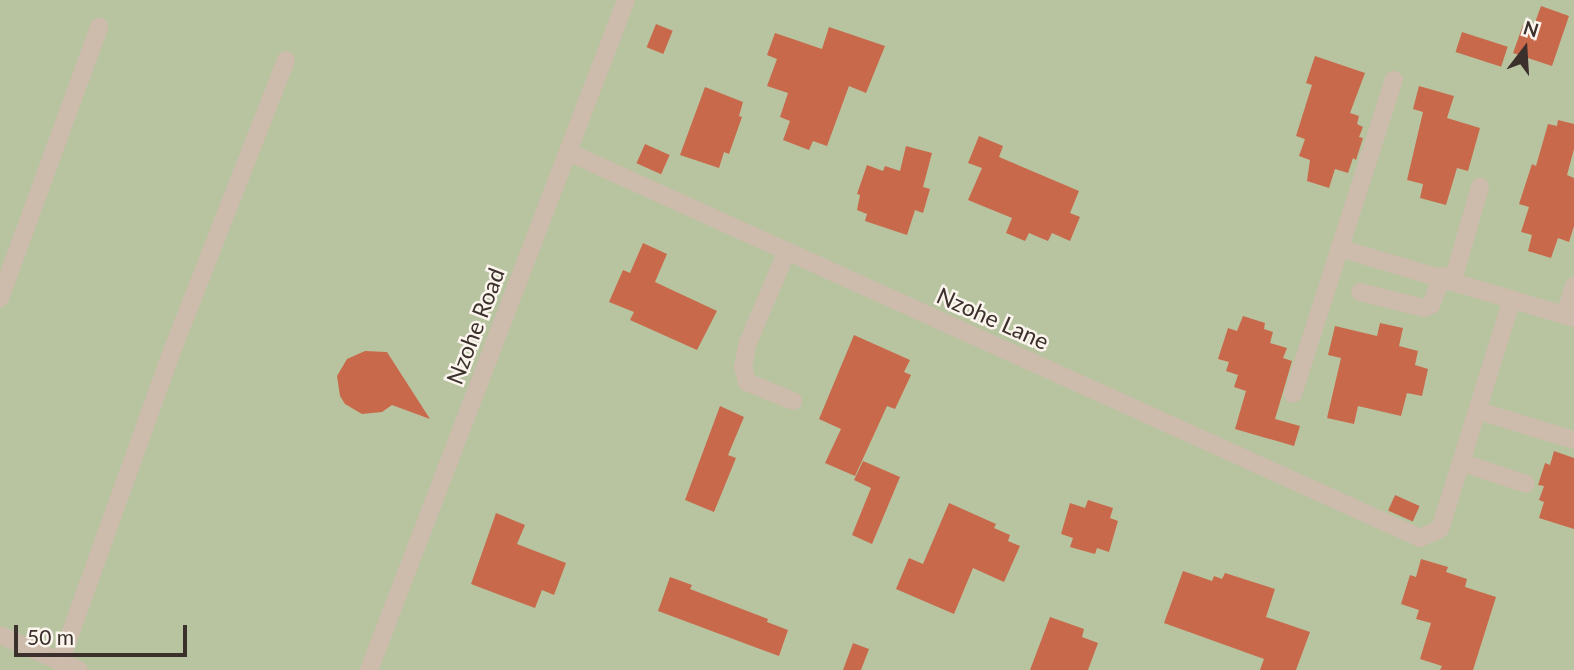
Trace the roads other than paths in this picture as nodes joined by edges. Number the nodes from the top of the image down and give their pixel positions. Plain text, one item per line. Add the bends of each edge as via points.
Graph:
1 (626, 0) edge
2 (99, 27) dead end
3 (286, 60) dead end
4 (1394, 80) dead end
5 (568, 152) junction
6 (1480, 187) dead end
7 (1339, 248) junction
8 (787, 251) junction
9 (1447, 278) junction
10 (1574, 286) edge
11 (1360, 292) dead end
12 (0, 298) edge
13 (1512, 299) junction
14 (1569, 316) edge
15 (1293, 394) dead end
16 (793, 401) dead end
17 (1479, 411) junction
18 (1574, 440) edge
19 (1463, 464) junction
20 (1526, 484) dead end
21 (0, 635) edge
22 (60, 662) junction
23 (79, 670) edge
24 (369, 670) edge

1 - 5 street, Nzohe Road
2 - 12 street
3 - 22 street via 174,346
4 - 7 street
5 - 8 street, Nzohe Lane
5 - 24 street, Nzohe Road
6 - 9 street
7 - 9 street
7 - 15 street
8 - 16 street via 747,345 743,367 747,382
8 - 19 street, Nzohe Lane via 1420,538 1440,529
9 - 11 street via 1431,305 1424,308
9 - 13 street
10 - 14 street
13 - 14 street
13 - 17 street, Nzohe Lane
17 - 18 street
17 - 19 street, Nzohe Lane
19 - 20 street
21 - 22 street
22 - 23 street

